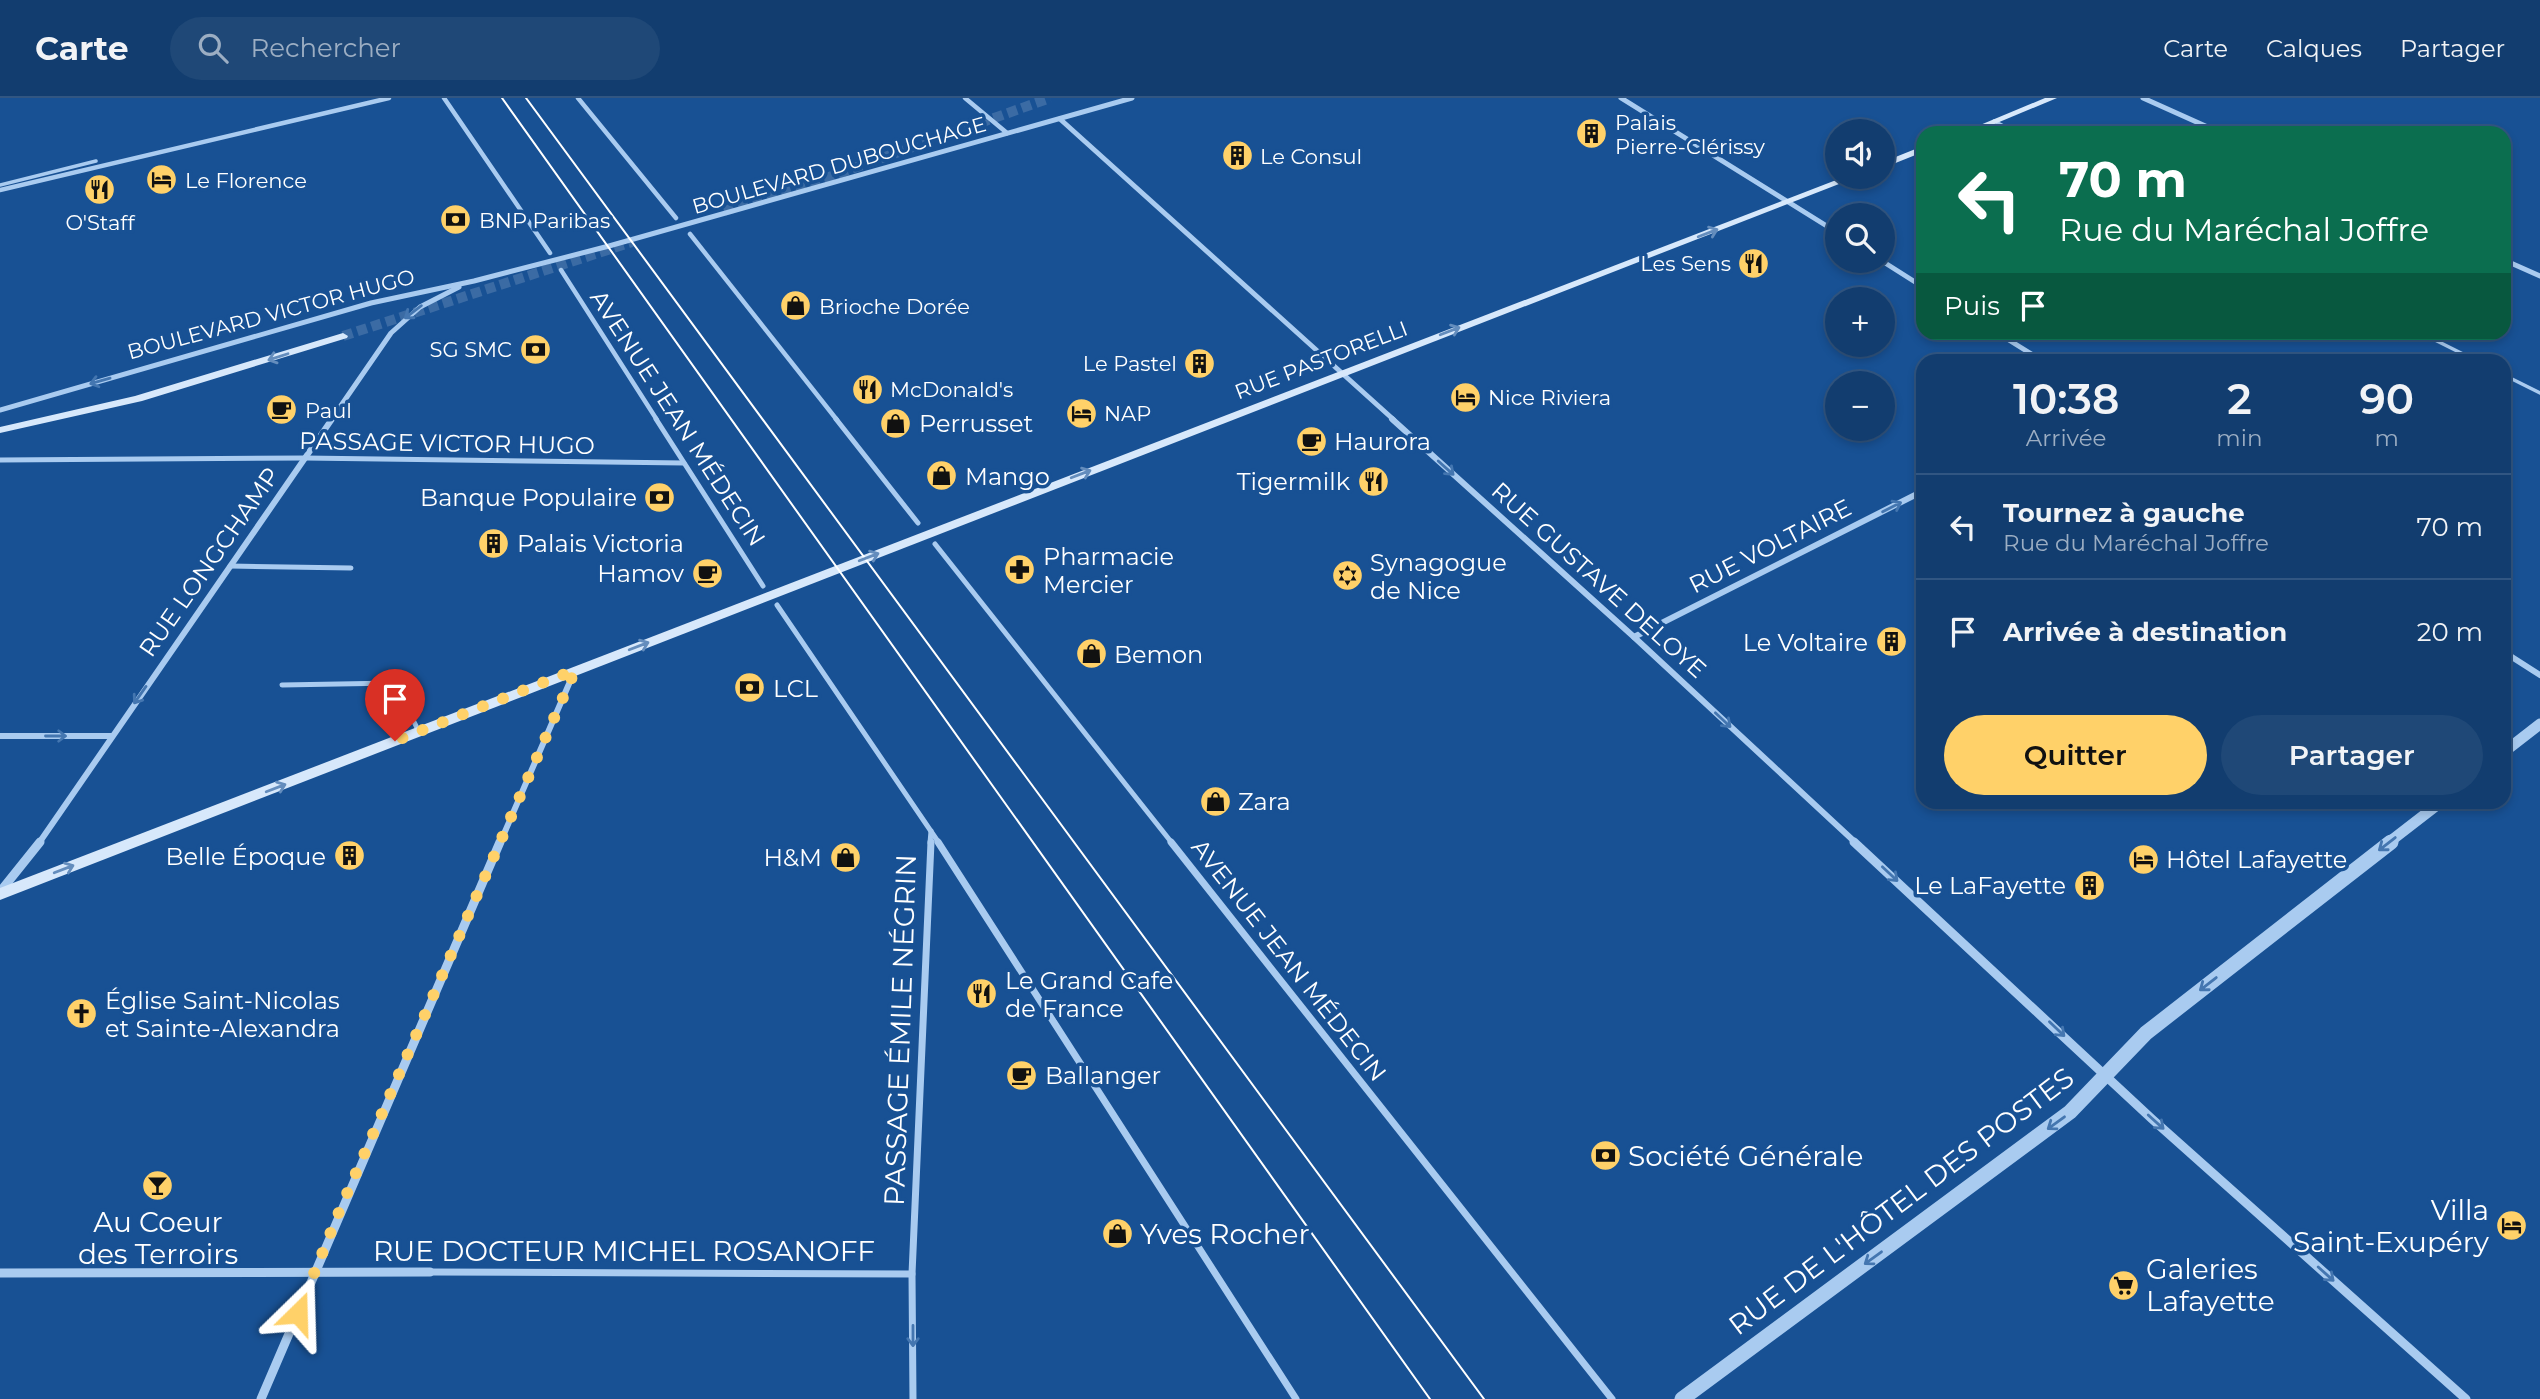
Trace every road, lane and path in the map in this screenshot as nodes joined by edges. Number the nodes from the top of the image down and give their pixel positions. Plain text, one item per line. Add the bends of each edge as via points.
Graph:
1 (389, 98) edge
2 (444, 98) edge
3 (579, 98) edge
4 (965, 98) edge
5 (1132, 98) edge
6 (1621, 98) edge
7 (2053, 98) edge
8 (2143, 98) edge
9 (1060, 118) junction
10 (1994, 121) junction
11 (1982, 126) edge
12 (2004, 126) edge
13 (2205, 126) edge
14 (1007, 133) junction
15 (1916, 152) edge
16 (1895, 160) edge
17 (96, 161) dead end
18 (0, 187) edge
19 (1825, 188) edge
20 (1788, 202) junction
21 (677, 218) dead end
22 (1825, 225) edge
23 (690, 234) dead end
24 (550, 253) dead end
25 (555, 260) joint
26 (2511, 263) edge
27 (1895, 269) edge
28 (561, 270) dead end
29 (2540, 276) edge
30 (474, 281) junction
31 (1916, 283) edge
32 (343, 336) tunnel mouth
33 (2009, 340) edge
34 (2435, 340) edge
35 (2031, 354) edge
36 (2463, 354) edge
37 (1341, 373) junction
38 (2511, 378) edge
39 (2540, 393) edge
40 (0, 410) edge
41 (0, 430) edge
42 (305, 458) junction
43 (0, 460) edge
44 (684, 463) junction
45 (1916, 495) edge
46 (918, 523) dead end
47 (935, 544) dead end
48 (230, 566) junction
49 (351, 568) dead end
50 (763, 586) dead end
51 (777, 605) dead end
52 (1634, 637) junction
53 (2511, 656) edge
54 (575, 670) junction
55 (2540, 675) edge
56 (395, 683) joint
57 (282, 685) dead end
58 (2540, 724) edge
59 (419, 732) junction
60 (111, 736) junction
61 (0, 737) edge
62 (2511, 747) edge
63 (2432, 809) edge
64 (931, 831) junction
65 (0, 893) edge
66 (2106, 1076) junction
67 (430, 1272) joint
68 (0, 1273) edge
69 (314, 1273) junction
70 (912, 1274) junction
71 (261, 1399) edge
72 (913, 1399) edge
73 (1296, 1399) edge
74 (1612, 1399) edge
75 (1682, 1399) edge
76 (2466, 1399) edge

1 - 18 street
2 - 24 street
3 - 21 street
4 - 14 street
5 - 9 street, BOULEVARD DUBOUCHAGE
6 - 20 street
7 - 10 main road
8 - 13 street
9 - 14 street, BOULEVARD DUBOUCHAGE
9 - 37 street, RUE GUSTAVE DELOYE
10 - 11 main road
10 - 12 lane
14 - 25 street, BOULEVARD DUBOUCHAGE
15 - 16 main road
17 - 18 lane
19 - 20 main road, RUE PASTORELLI
20 - 22 street
37 -> 20 main road, RUE PASTORELLI
23 - 46 street
25 - 30 street, BOULEVARD VICTOR HUGO
26 - 29 street
27 - 31 street
28 - 44 street, AVENUE JEAN MÉDECIN
30 -> 40 street, BOULEVARD VICTOR HUGO via 371,303
30 -> 42 street, RUE LONGCHAMP via 420,307 391,333
32 -> 41 main road, BOULEVARD VICTOR HUGO via 138,399
33 - 35 street
34 - 36 lane
37 -> 52 street, RUE GUSTAVE DELOYE
54 -> 37 main road, RUE PASTORELLI
38 - 39 lane
42 - 43 street, PASSAGE VICTOR HUGO
42 - 44 street, PASSAGE VICTOR HUGO
42 - 48 street, RUE LONGCHAMP
44 - 50 street, AVENUE JEAN MÉDECIN
52 -> 45 street, RUE VOLTAIRE
47 - 74 street, AVENUE JEAN MÉDECIN
48 - 49 lane
48 -> 60 street, RUE LONGCHAMP
51 - 64 street
52 -> 66 street, RUE GUSTAVE DELOYE
53 - 55 street
54 - 59 main road, RUE PASTORELLI
54 - 69 street
56 - 57 lane
56 - 59 lane
58 - 62 street
65 -> 59 main road, RUE PASTORELLI
61 -> 60 street
60 - 65 street, RUE LONGCHAMP via 52,827
63 -> 66 street, RUE DE L'HÔTEL DES POSTES via 2146,1032
64 - 70 street, PASSAGE ÉMILE NÉGRIN
64 - 73 street
66 -> 75 street, RUE DE L'HÔTEL DES POSTES via 2070,1112
66 -> 76 street, RUE GUSTAVE DELOYE
67 - 69 street, RUE DOCTEUR MICHEL ROSANOFF
67 - 70 street, RUE DOCTEUR MICHEL ROSANOFF
68 - 69 street, RUE DOCTEUR MICHEL ROSANOFF
69 - 71 street
70 -> 72 street, PASSAGE ÉMILE NÉGRIN

